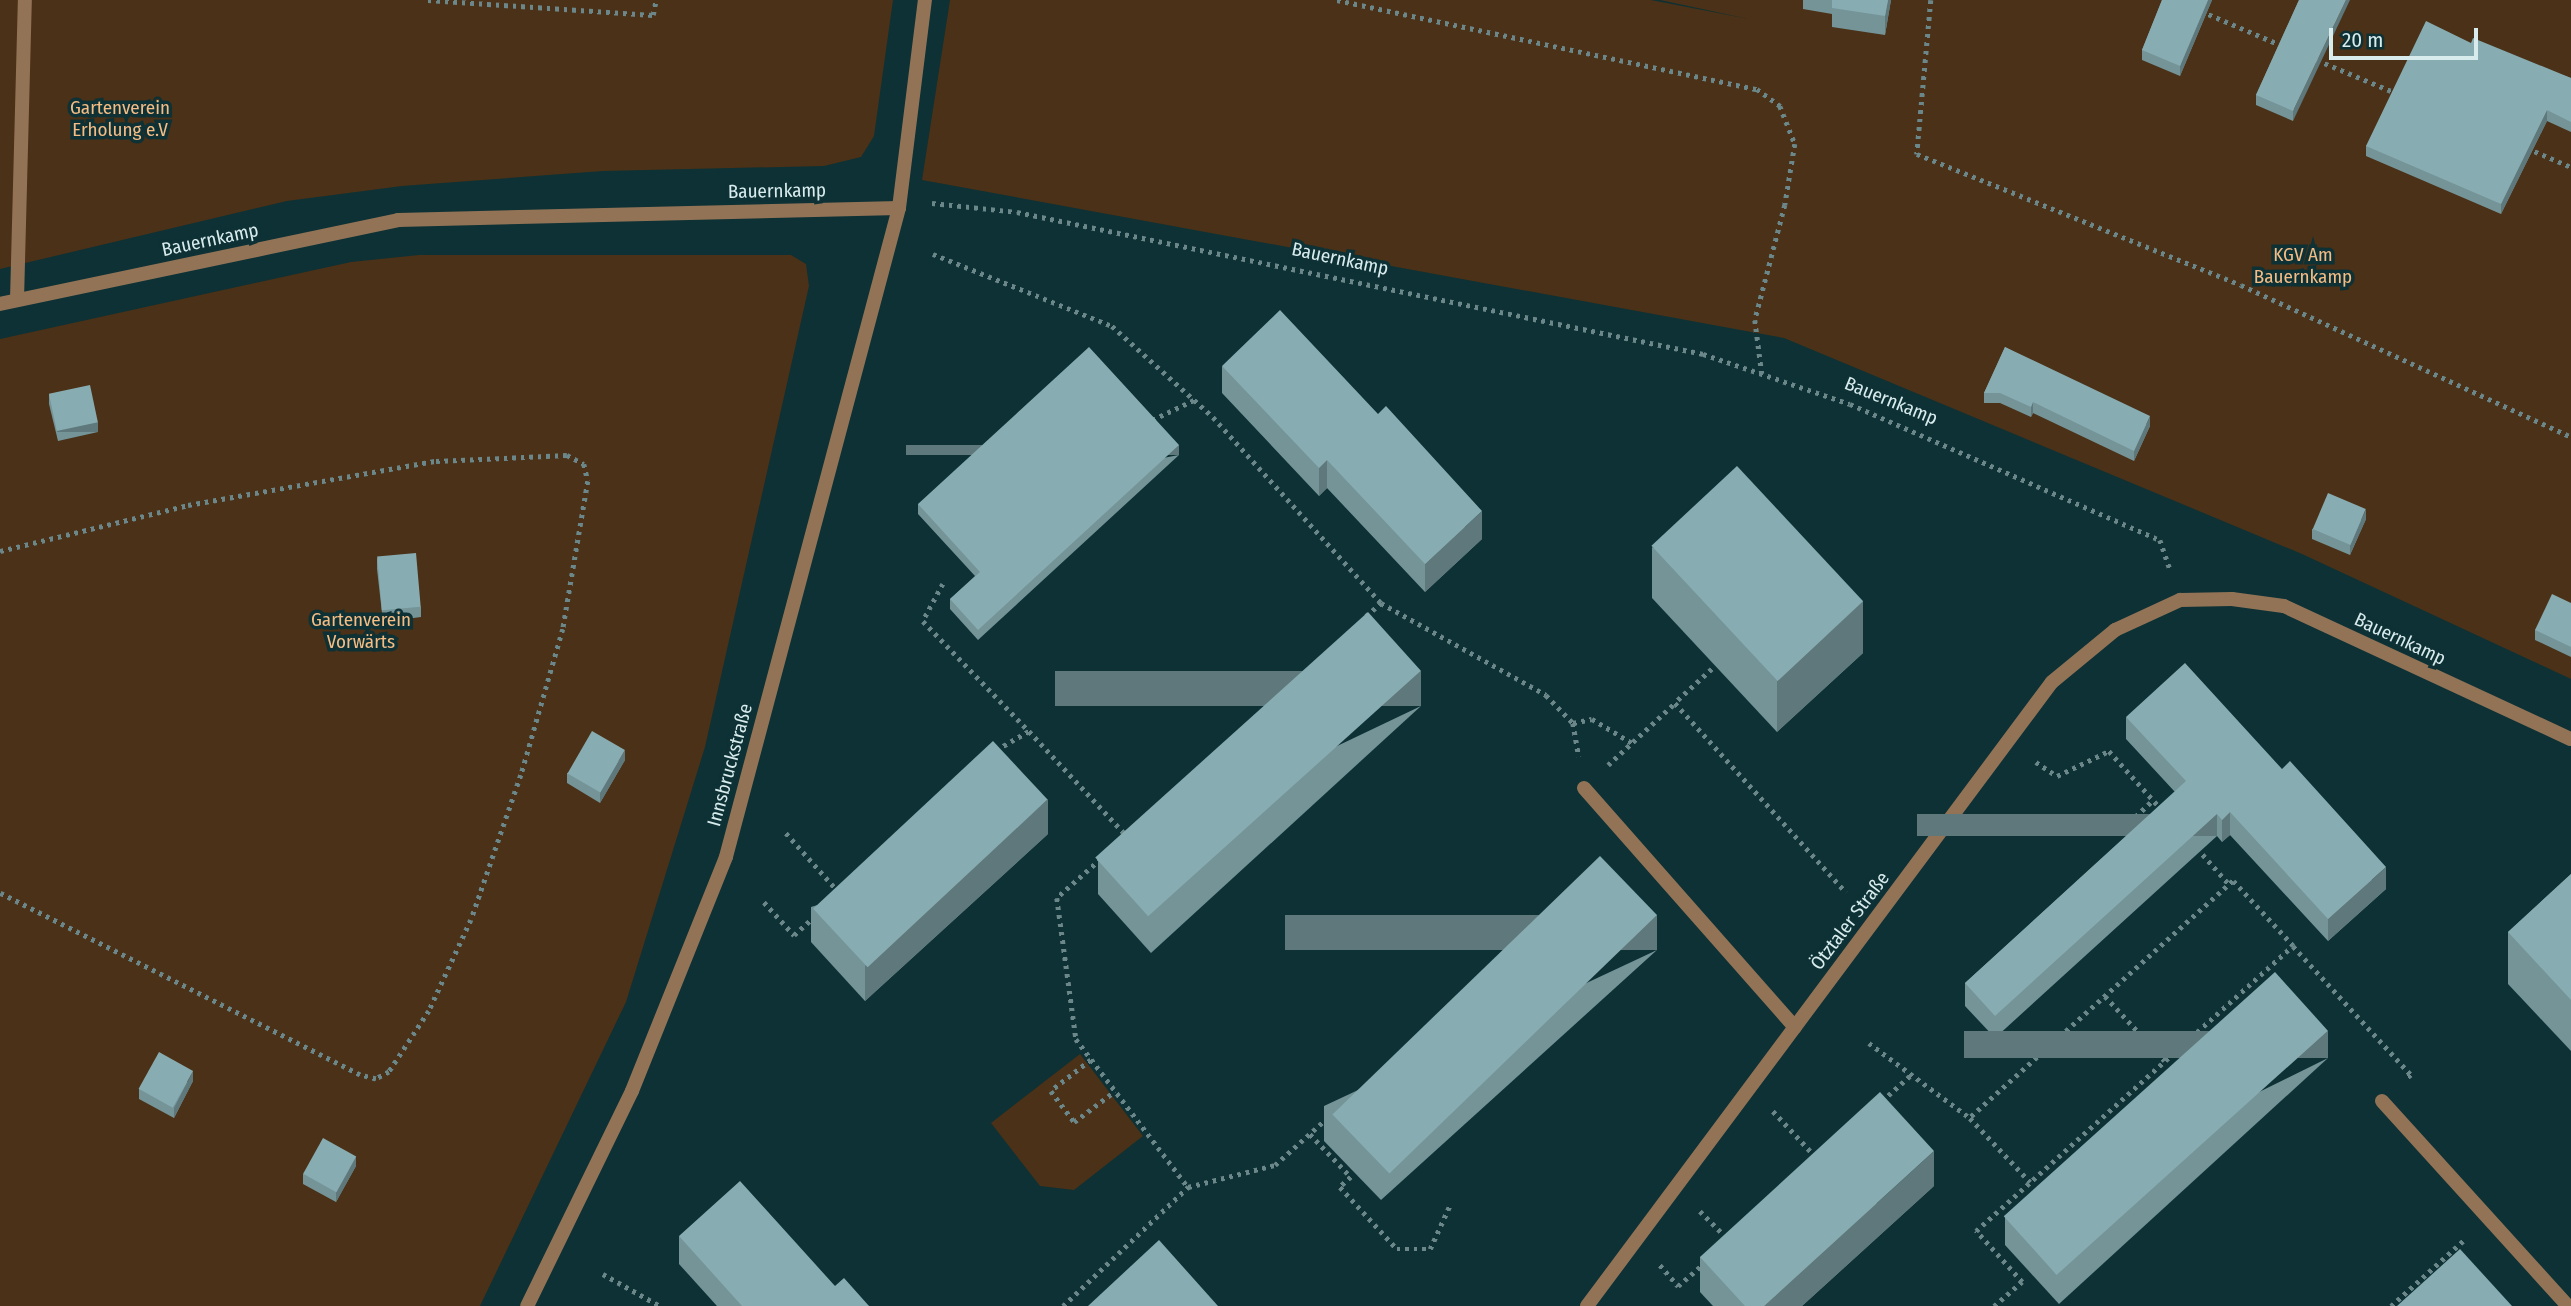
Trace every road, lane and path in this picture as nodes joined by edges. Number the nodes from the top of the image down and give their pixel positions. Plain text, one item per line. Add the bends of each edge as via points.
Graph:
1 (25, 0) edge
2 (428, 0) edge
3 (656, 0) edge
4 (925, 0) edge
5 (1337, 0) edge
6 (1931, 0) edge
7 (2188, 5) edge
8 (2289, 48) edge
9 (2314, 59) edge
10 (2403, 96) edge
11 (2517, 144) edge
12 (2571, 167) edge
13 (899, 208) junction
14 (933, 254) dead end
15 (17, 300) junction
16 (0, 304) edge
17 (1762, 374) junction
18 (1194, 400) junction
19 (1140, 419) edge
20 (2571, 437) edge
21 (0, 551) edge
22 (943, 584) dead end
23 (2180, 600) junction
24 (1381, 603) junction
25 (1360, 621) edge
26 (1712, 669) edge
27 (1675, 703) junction
28 (1573, 723) junction
29 (1029, 731) junction
30 (2571, 739) edge
31 (1632, 743) junction
32 (988, 754) edge
33 (2036, 762) dead end
34 (1584, 788) junction
35 (2153, 800) junction
36 (2170, 818) edge
37 (1137, 827) edge
38 (786, 833) dead end
39 (2117, 834) dead end
40 (1126, 836) junction
41 (2187, 837) edge
42 (1117, 845) edge
43 (1107, 854) edge
44 (846, 880) edge
45 (2229, 884) junction
46 (836, 889) junction
47 (1846, 891) dead end
48 (0, 893) edge
49 (835, 898) edge
50 (764, 902) dead end
51 (825, 907) edge
52 (2293, 946) junction
53 (2105, 996) junction
54 (1795, 1027) junction
55 (1869, 1043) dead end
56 (1091, 1060) junction
57 (2165, 1061) junction
58 (1912, 1074) junction
59 (2411, 1075) dead end
60 (1115, 1091) junction
61 (2382, 1101) dead end
62 (1875, 1108) edge
63 (1773, 1111) dead end
64 (1330, 1115) edge
65 (1970, 1118) junction
66 (1310, 1133) junction
67 (1828, 1150) edge
68 (1818, 1159) junction
69 (1808, 1168) edge
70 (2030, 1182) junction
71 (1188, 1187) junction
72 (1450, 1205) dead end
73 (1700, 1210) dead end
74 (2488, 1218) junction
75 (1739, 1232) edge
76 (1729, 1241) junction
77 (1719, 1250) edge
78 (1709, 1259) edge
79 (1660, 1265) dead end
80 (603, 1274) dead end
81 (527, 1306) edge
82 (660, 1306) edge
83 (1063, 1306) edge
84 (1587, 1306) edge
85 (1994, 1306) edge
86 (2391, 1306) edge
87 (2568, 1306) edge

1 - 15 street
2 - 3 path via 653,15
4 - 13 street, Innsbruckstraße
5 - 17 path via 1757,89 1780,106 1795,144 1785,205 1755,320
6 - 20 path via 1917,154 2241,285
7 - 8 path
9 - 10 path
11 - 12 path
13 - 15 street, Bauernkamp via 398,220
13 - 17 path, Bauernkamp via 945,201 1017,212 1703,354
13 - 81 street, Innsbruckstraße via 726,858 632,1090
14 - 18 path via 1112,326
15 - 16 street, Bauernkamp
17 - 23 path, Bauernkamp via 1850,404 2161,540
18 - 19 path via 1153,420
18 - 24 path
21 - 48 path via 188,505 436,461 567,455 584,464 588,481 563,629 521,775 471,920 429,1011 389,1072 376,1079 360,1075
22 - 29 path via 923,621
23 - 30 street, Bauernkamp via 2232,599 2284,606
23 - 54 street, Ötztaler Straße via 2115,630 2052,682
24 - 25 path
24 - 28 path via 1546,695
26 - 27 path
27 - 31 path
27 - 47 path
28 - 31 path via 1592,719
28 - 34 path
29 - 32 path
29 - 40 path
31 - 34 path
33 - 35 path via 2057,776 2109,751
34 - 54 street
35 - 36 path
35 - 39 path
37 - 40 path
38 - 46 path
40 - 42 path
41 - 45 path
43 - 56 path via 1057,898 1076,1039
44 - 46 path
45 - 52 path via 2233,881
45 - 53 path
46 - 49 path
50 - 51 path via 794,935
52 - 57 path
52 - 59 path
53 - 57 path
53 - 65 path
54 - 84 street, Ötztaler Straße
55 - 58 path
56 - 60 path
56 - 60 path via 1051,1091 1074,1122
57 - 70 path
58 - 62 path
58 - 65 path
60 - 71 path
61 - 74 street
63 - 68 path
64 - 66 path
65 - 70 path
66 - 71 path via 1275,1165
66 - 72 path via 1351,1177 1340,1187 1397,1249 1430,1250
67 - 68 path
68 - 69 path
70 - 85 path via 1976,1231 2022,1282
71 - 83 path
73 - 76 path
74 - 86 path
74 - 87 street
75 - 76 path
76 - 77 path
78 - 79 path via 1678,1286
80 - 82 path

